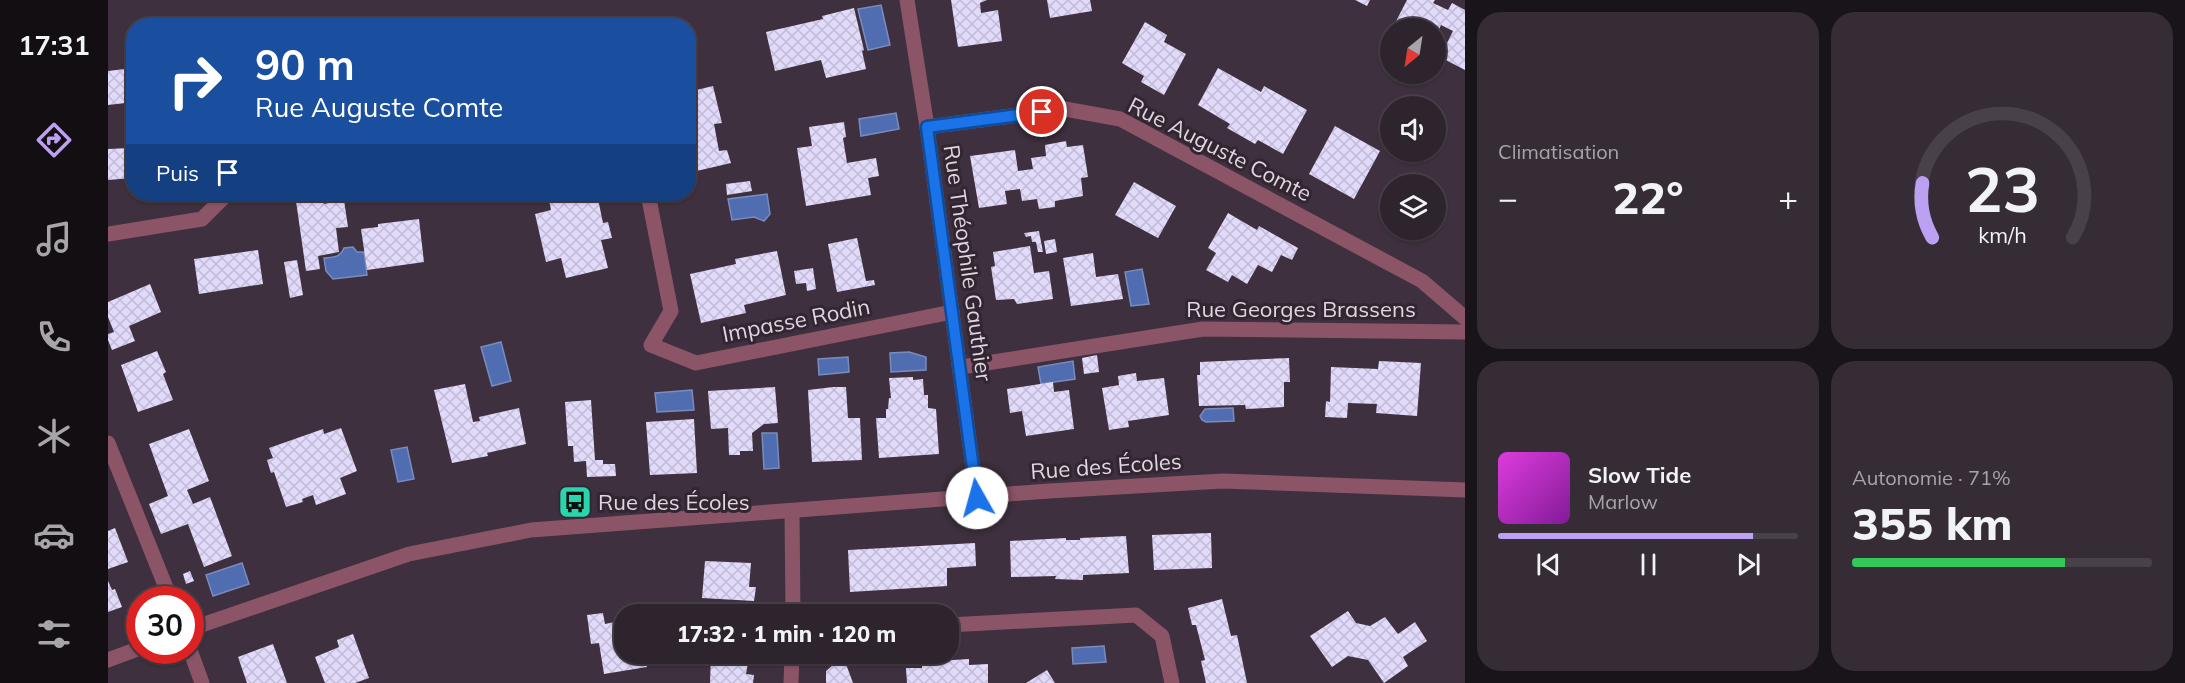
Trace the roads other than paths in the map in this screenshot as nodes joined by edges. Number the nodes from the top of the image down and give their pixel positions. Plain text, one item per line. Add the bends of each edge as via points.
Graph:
1 (907, 0) edge
2 (927, 127) junction
3 (220, 201) edge
4 (649, 201) edge
5 (108, 234) edge
6 (952, 312) junction
7 (1465, 318) edge
8 (1465, 332) edge
9 (961, 367) junction
10 (108, 443) edge
11 (1465, 490) edge
12 (977, 498) junction
13 (792, 511) junction
14 (165, 586) edge
15 (793, 604) edge
16 (959, 623) edge
17 (204, 624) edge
18 (126, 653) edge
19 (108, 660) edge
20 (195, 664) edge
21 (792, 664) edge
22 (202, 683) edge
23 (791, 683) edge
24 (1172, 683) edge

1 - 2 street, Rue Théophile Gauthier
2 - 6 street, Rue Théophile Gauthier
2 - 7 street, Rue Auguste Comte via 1065,109 1120,120 1422,281
3 - 5 street via 202,219
4 - 6 street, Impasse Rodin via 671,311 651,345 696,363
6 - 9 street, Rue Théophile Gauthier
8 - 9 street, Rue Georges Brassens via 1203,328
9 - 12 street, Rue Théophile Gauthier
10 - 14 street
11 - 12 street, Rue des Écoles via 1223,481
12 - 13 street, Rue des Écoles
13 - 15 street
13 - 17 street, Rue des Écoles via 531,530 409,555
16 - 24 street via 1136,615 1162,636
18 - 19 street
20 - 22 street
21 - 23 street

